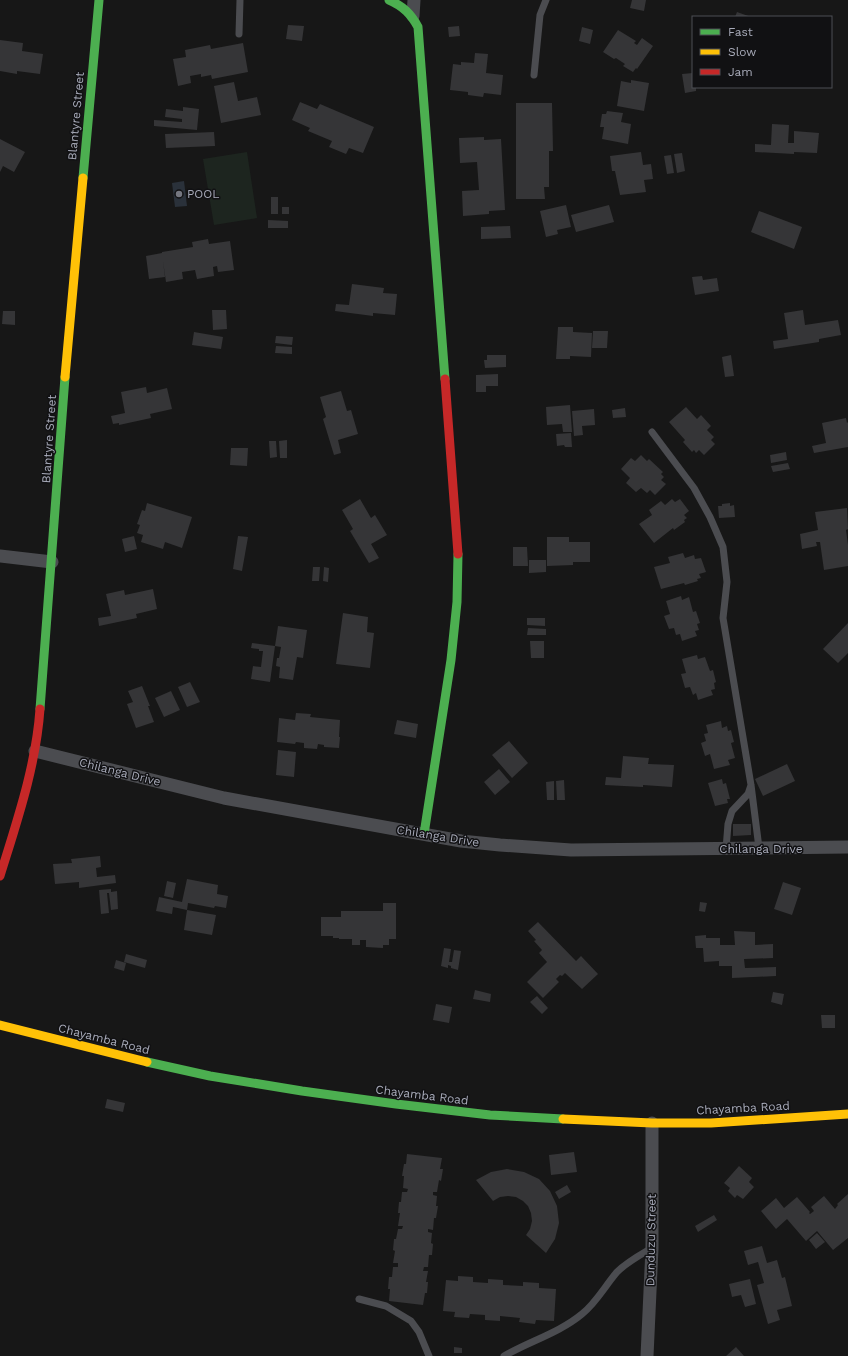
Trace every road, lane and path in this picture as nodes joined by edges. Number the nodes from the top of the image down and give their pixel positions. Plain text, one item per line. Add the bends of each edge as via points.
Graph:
1 (99, 0) edge
2 (240, 0) edge
3 (389, 0) edge
4 (414, 0) edge
5 (546, 0) edge
6 (413, 16) junction
7 (239, 34) dead end
8 (534, 75) dead end
9 (652, 432) dead end
10 (0, 556) edge
11 (52, 562) junction
12 (35, 751) junction
13 (752, 785) junction
14 (424, 834) junction
15 (848, 847) edge
16 (759, 848) junction
17 (726, 849) junction
18 (0, 876) edge
19 (0, 1025) edge
20 (848, 1114) edge
21 (652, 1123) junction
22 (652, 1248) junction
23 (359, 1299) dead end
24 (428, 1356) edge
25 (504, 1356) edge
26 (647, 1356) edge

1 - 11 street, Blantyre Street via 68,344
2 - 7 lane
3 - 6 street
4 - 6 street
5 - 8 lane via 540,15
6 - 14 street via 420,40 458,559 458,600 450,675
9 - 13 lane via 694,488 723,547 727,582 723,618
10 - 11 street
11 - 12 street, Blantyre Street via 41,708
12 - 14 street, Chilanga Drive via 224,798
12 - 18 street, Blantyre Street via 25,795
13 - 16 lane
13 - 17 lane via 748,794 732,811
14 - 17 street, Chilanga Drive via 462,841 571,850
15 - 16 street, Chilanga Drive
16 - 17 street, Chilanga Drive
19 - 21 street, Chayamba Road via 122,1057 210,1076 302,1091 490,1115
20 - 21 street, Chayamba Road via 711,1123
21 - 22 street, Dunduzu Street
22 - 25 lane via 634,1258 619,1271 583,1314 561,1329
22 - 26 street, Dunduzu Street
23 - 24 lane via 386,1306 411,1321 419,1332

